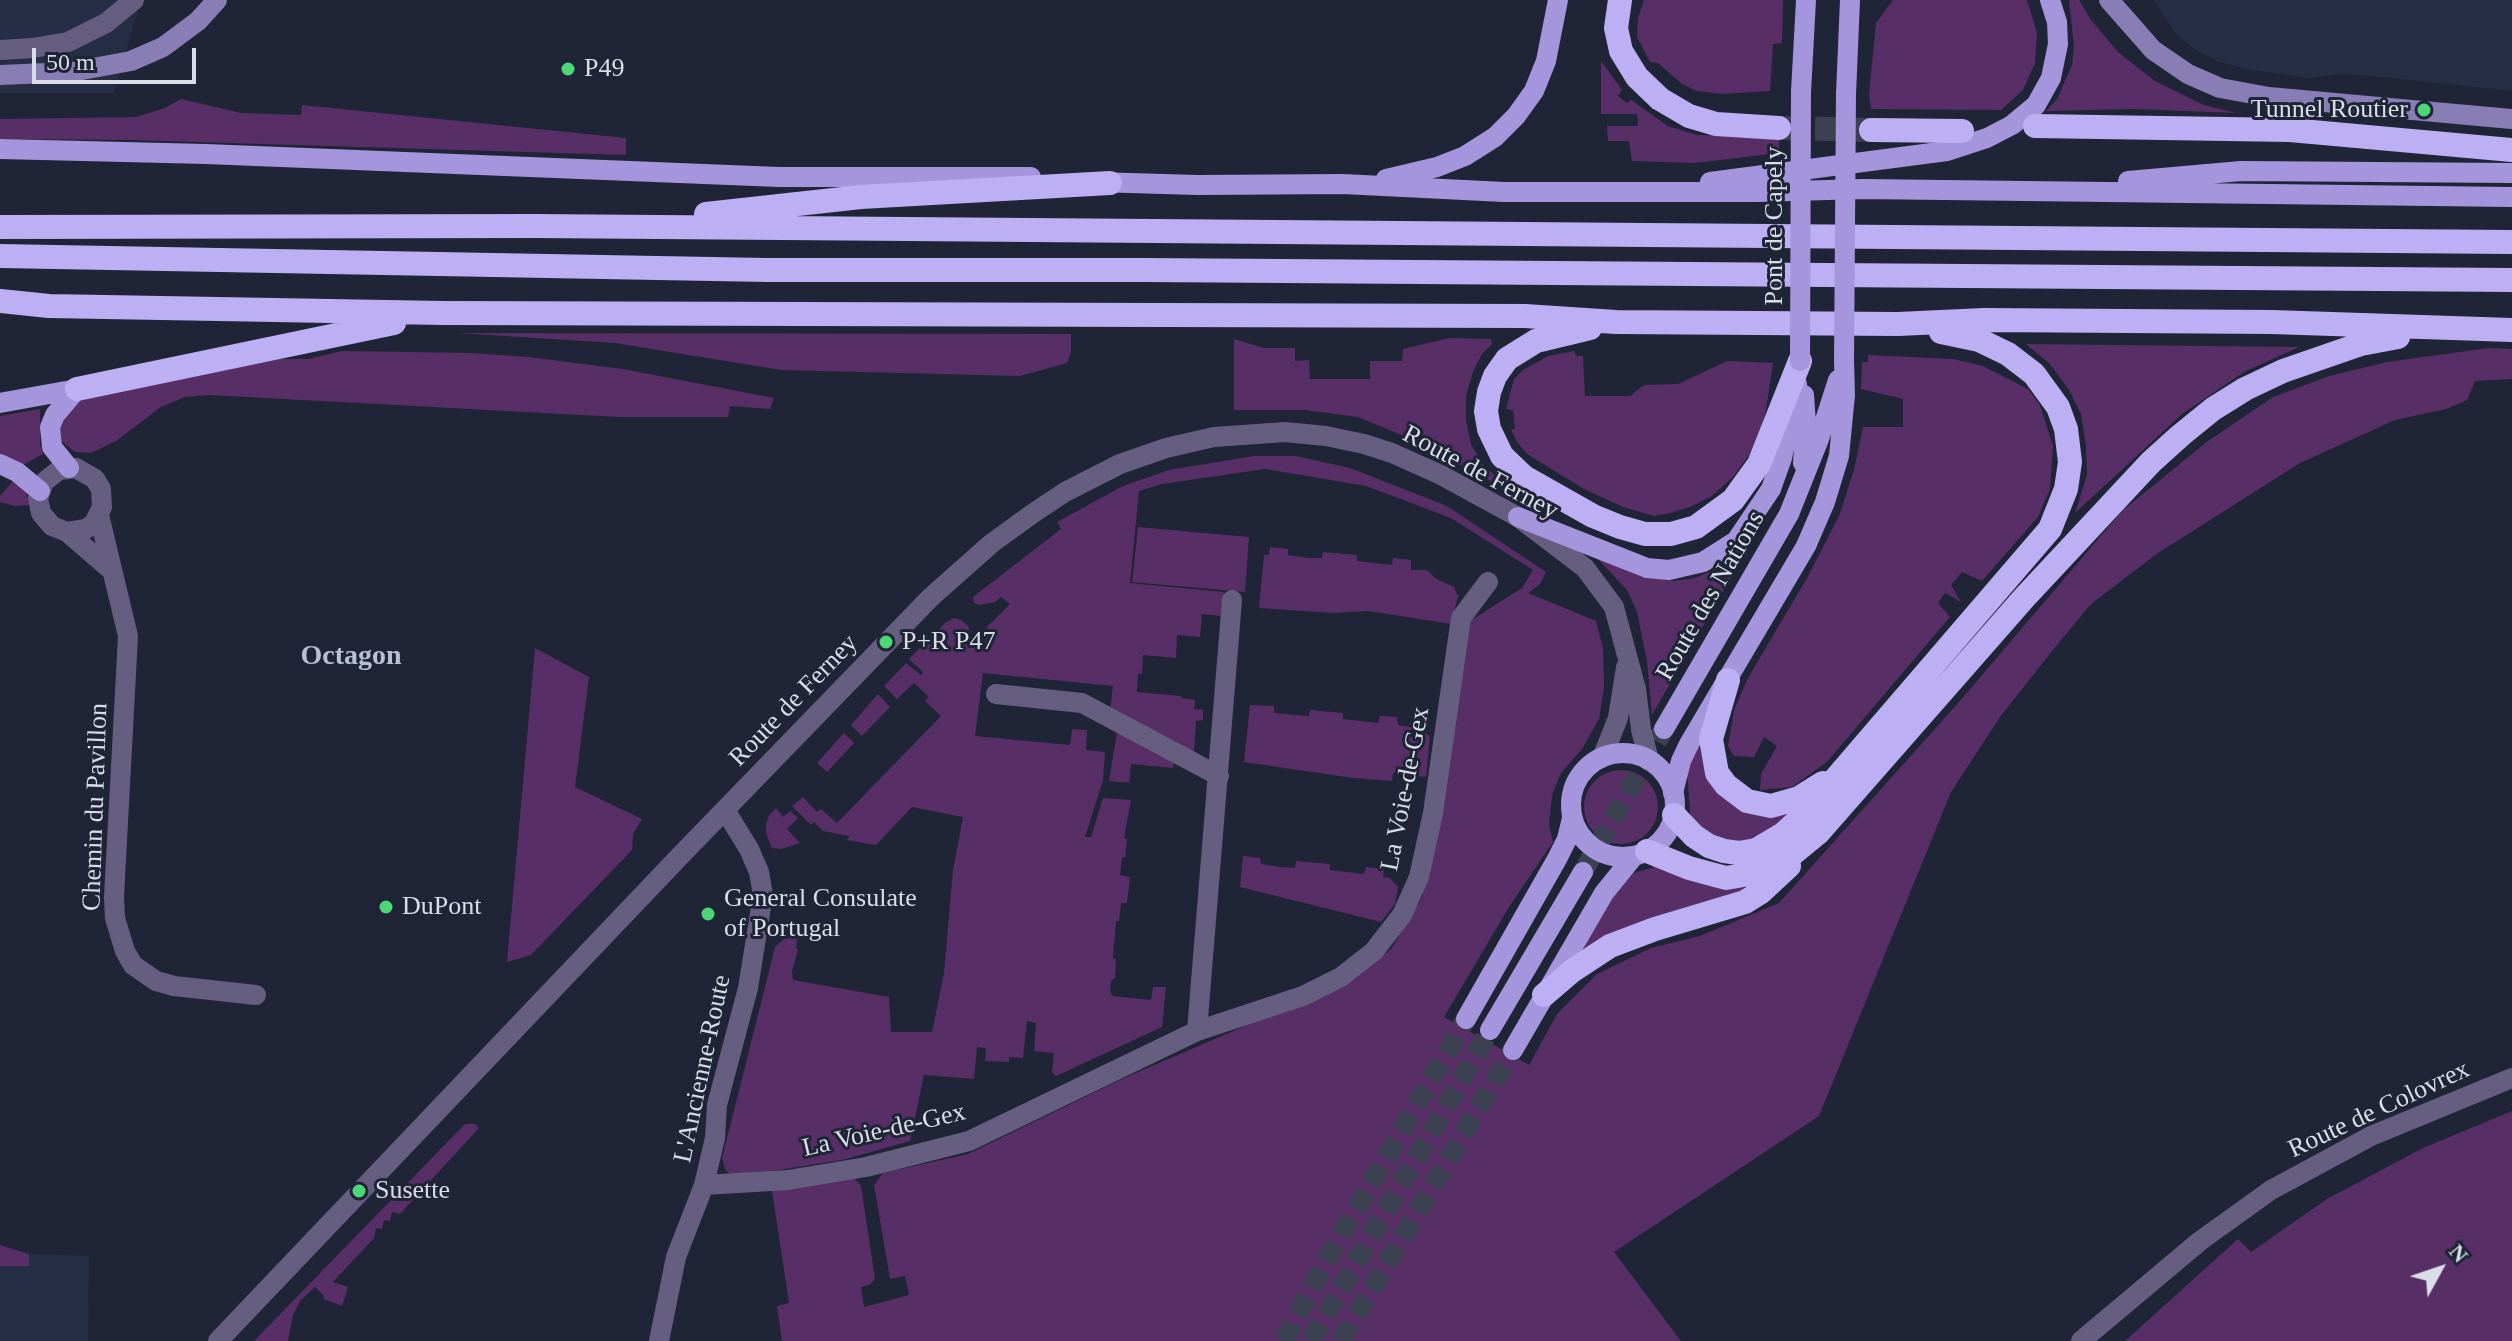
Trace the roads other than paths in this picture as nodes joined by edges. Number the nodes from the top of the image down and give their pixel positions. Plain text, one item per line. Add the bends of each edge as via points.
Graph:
1 (134, 0) edge
2 (217, 0) edge
3 (1558, 0) edge
4 (1620, 0) edge
5 (1806, 0) edge
6 (1864, 0) edge
7 (2050, 0) edge
8 (2109, 0) edge
9 (1849, 10) edge
10 (0, 50) edge
11 (0, 75) edge
12 (2512, 119) edge
13 (2035, 126) dead end
14 (1779, 128) tunnel mouth
15 (1871, 130) tunnel mouth
16 (1962, 131) dead end
17 (0, 149) edge
18 (2512, 150) edge
19 (2512, 173) edge
20 (1110, 183) junction
21 (1343, 184) junction
22 (2039, 190) junction
23 (1622, 192) junction
24 (2512, 197) edge
25 (0, 227) edge
26 (576, 227) junction
27 (2512, 242) edge
28 (0, 256) edge
29 (2512, 280) edge
30 (0, 301) edge
31 (443, 313) junction
32 (1616, 322) junction
33 (1898, 324) junction
34 (2476, 329) junction
35 (2512, 330) edge
36 (1800, 361) junction
37 (1844, 361) junction
38 (77, 389) junction
39 (0, 403) edge
40 (0, 464) edge
41 (69, 468) junction
42 (1799, 487) junction
43 (40, 491) junction
44 (99, 515) junction
45 (1518, 517) junction
46 (67, 532) junction
47 (111, 570) junction
48 (1488, 582) dead end
49 (1232, 600) dead end
50 (1626, 655) junction
51 (1728, 680) junction
52 (996, 694) dead end
53 (1664, 729) tunnel mouth
54 (1602, 758) junction
55 (1649, 761) junction
56 (1846, 763) junction
57 (1219, 776) junction
58 (1673, 804) junction
59 (725, 810) junction
60 (1572, 818) junction
61 (1804, 845) junction
62 (1640, 854) junction
63 (1583, 872) tunnel mouth
64 (256, 995) dead end
65 (1544, 995) junction
66 (1466, 1019) tunnel mouth
67 (1490, 1030) tunnel mouth
68 (1197, 1031) junction
69 (1513, 1050) tunnel mouth
70 (2512, 1078) edge
71 (704, 1185) junction
72 (218, 1341) edge
73 (659, 1341) edge
74 (2081, 1341) edge

1 - 10 street via 106,23 68,42
2 - 11 main road via 181,35 131,61 82,71
3 - 21 main road via 1541,76 1526,104 1495,137 1437,167
4 - 14 highway via 1616,28 1621,51 1660,99 1716,124
5 - 36 main road, Pont de Capely, bridge
6 - 9 main road
7 - 23 main road via 2058,44 2051,78 2027,114 1987,138 1901,158
8 - 12 main road via 2153,50 2220,88
9 - 37 main road, bridge
13 - 18 highway via 2290,130
15 - 16 highway
17 - 20 main road via 779,177 1024,177
19 - 22 main road via 2241,171
20 - 21 main road
20 - 26 highway via 861,197
21 - 23 main road
22 - 23 main road
22 - 24 main road
25 - 26 highway
26 - 27 highway
28 - 29 highway via 767,270
30 - 31 highway
31 - 32 highway via 1525,316
31 - 38 highway
32 - 33 highway
32 - 36 highway via 1536,341 1514,353 1495,376 1486,411 1492,438 1515,469 1593,516 1632,531 1684,531 1733,500 1759,464
33 - 34 highway via 2272,322
33 - 56 highway via 1979,340 2034,374 2062,417 2069,440 2069,475 2057,515 2042,540
34 - 35 highway
34 - 61 highway via 2361,344 2283,371 2213,409 2116,499
36 - 42 main road, Route des Nations via 1806,423
36 - 45 main road via 1793,415 1771,489 1749,525 1725,550 1690,566 1647,568
37 - 42 main road, Route des Nations
37 - 51 main road via 1844,422 1831,484 1806,546
38 - 39 main road
38 - 41 main road via 50,427 52,447
40 - 43 main road
41 - 43 street via 51,475
41 - 44 street via 95,479 103,500
42 - 53 main road, Route des Nations via 1774,542
43 - 46 street via 46,521
44 - 46 street via 86,529
44 - 47 street, Chemin du Pavillon
45 - 50 street, Route de Ferney via 1573,557 1600,586 1619,618
45 - 59 street, Route de Ferney via 1415,463 1336,438 1243,434 1142,455 1058,496 981,553 898,630
46 - 47 street
47 - 64 street, Chemin du Pavillon via 128,636 114,897 125,951 133,965 156,981
48 - 68 street, La Voie-de-Gex via 1461,618 1433,813 1419,877 1402,915 1374,951 1341,977 1303,996
49 - 57 street
50 - 54 street, Route de Ferney via 1618,718
50 - 55 street, Route de Ferney
51 - 56 highway via 1713,725 1711,751 1717,773 1735,794 1760,805 1784,803 1813,791
51 - 58 main road via 1681,761
52 - 57 street via 1082,703
54 - 55 main road via 1628,754
54 - 60 main road via 1580,776
55 - 58 main road via 1666,777
56 - 58 highway via 1795,824 1756,850 1716,849 1694,836
57 - 68 street
58 - 62 main road via 1666,834
59 - 71 street, L'Ancienne-Route via 749,849 763,895
59 - 72 street, Route de Ferney
60 - 62 main road via 1595,849 1607,855
60 - 66 main road via 1557,859
61 - 62 highway via 1772,868 1734,878
61 - 65 highway via 1773,883 1745,902 1610,946
62 - 65 main road via 1604,893
63 - 67 main road
65 - 69 main road
68 - 71 street, La Voie-de-Gex via 969,1141 788,1180
70 - 74 street, Route de Colovrex via 2371,1136 2271,1190 2200,1241
71 - 73 street, L'Ancienne-Route via 676,1257

